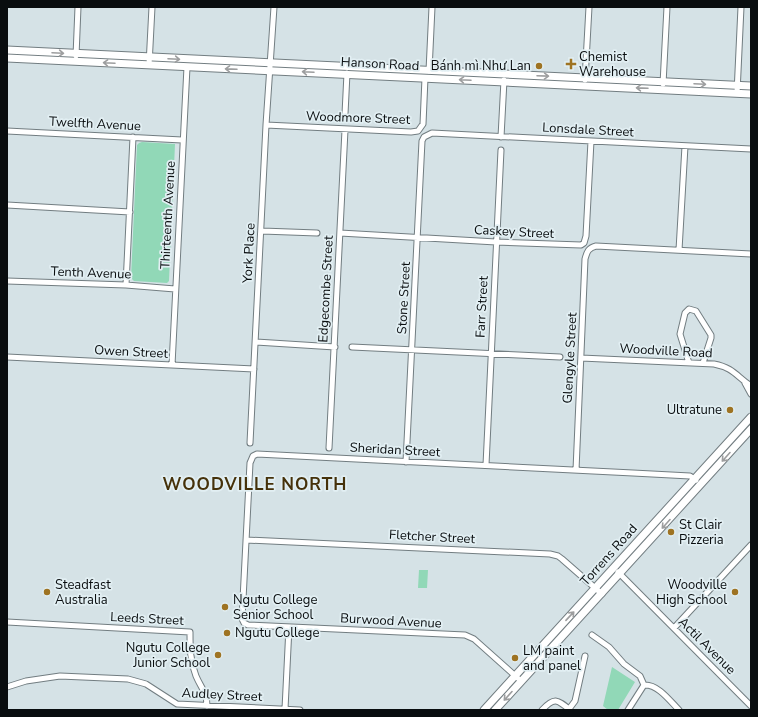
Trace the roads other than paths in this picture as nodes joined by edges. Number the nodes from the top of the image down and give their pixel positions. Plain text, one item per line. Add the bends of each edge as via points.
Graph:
1 (79, 7) edge
2 (152, 7) edge
3 (274, 7) edge
4 (432, 7) edge
5 (589, 7) edge
6 (667, 7) edge
7 (741, 7) edge
8 (7, 50) edge
9 (7, 58) edge
10 (76, 58) junction
11 (191, 60) junction
12 (149, 61) junction
13 (187, 67) junction
14 (270, 67) junction
15 (347, 71) junction
16 (427, 74) junction
17 (504, 78) junction
18 (585, 81) junction
19 (663, 86) junction
20 (751, 86) edge
21 (737, 89) junction
22 (751, 94) edge
23 (345, 114) dead end
24 (266, 125) junction
25 (345, 130) junction
26 (7, 131) edge
27 (133, 137) junction
28 (424, 137) joint
29 (501, 137) junction
30 (182, 140) junction
31 (591, 141) junction
32 (685, 146) junction
33 (751, 149) edge
34 (501, 150) dead end
35 (7, 205) edge
36 (130, 212) junction
37 (262, 231) junction
38 (317, 233) dead end
39 (340, 233) junction
40 (418, 238) junction
41 (496, 242) junction
42 (680, 250) junction
43 (751, 254) edge
44 (7, 281) edge
45 (126, 285) junction
46 (175, 289) junction
47 (256, 342) junction
48 (335, 347) junction
49 (352, 347) dead end
50 (412, 349) junction
51 (491, 353) junction
52 (7, 357) edge
53 (560, 357) dead end
54 (581, 358) junction
55 (689, 363) junction
56 (703, 363) junction
57 (172, 365) junction
58 (254, 369) junction
59 (744, 382) junction
60 (751, 386) edge
61 (751, 394) edge
62 (751, 417) edge
63 (751, 429) edge
64 (250, 443) dead end
65 (329, 448) dead end
66 (406, 462) junction
67 (486, 465) junction
68 (576, 470) junction
69 (695, 479) junction
70 (702, 484) junction
71 (246, 540) junction
72 (751, 545) edge
73 (614, 568) junction
74 (620, 574) junction
75 (596, 588) junction
76 (602, 594) junction
77 (7, 622) edge
78 (244, 623) joint
79 (289, 627) junction
80 (674, 628) junction
81 (592, 635) dead end
82 (544, 644) junction
83 (552, 648) junction
84 (585, 656) dead end
85 (515, 676) junction
86 (521, 681) junction
87 (644, 685) junction
88 (7, 687) edge
89 (207, 706) junction
90 (751, 706) edge
91 (182, 707) edge
92 (285, 709) edge
93 (300, 710) edge
94 (484, 710) edge
95 (495, 710) edge
96 (542, 710) edge
97 (569, 710) edge
98 (628, 710) edge
99 (679, 710) edge

1 - 10 street
2 - 12 street
3 - 14 street, York Place
4 - 16 street
5 - 18 street
6 - 19 street
7 - 21 street
8 -> 10 main road, Hanson Road
9 - 10 main road, Hanson Road
10 - 12 main road, Hanson Road
12 -> 11 main road, Hanson Road
11 - 13 main road
11 - 14 main road, Hanson Road
12 - 13 main road, Hanson Road
14 -> 13 main road, Hanson Road
13 - 30 street, Thirteenth Avenue
14 - 15 main road, Hanson Road
14 - 24 street, York Place
15 - 16 main road, Hanson Road
15 - 23 street
16 - 17 main road, Hanson Road
16 - 25 street, Woodmore Street via 423,124 420,130
17 - 18 main road, Hanson Road
17 - 29 street
18 - 19 main road, Hanson Road
19 - 21 main road, Hanson Road
20 - 21 main road, Hanson Road
21 - 22 main road, Hanson Road
24 - 25 street, Woodmore Street
24 - 37 street, York Place
25 - 39 street, Edgecombe Street
26 - 27 street, Twelfth Avenue
27 - 30 street, Twelfth Avenue
27 - 36 street
28 - 29 street, Lonsdale Street via 432,133
28 - 40 street, Stone Street
29 - 31 street, Lonsdale Street
30 - 46 street, Thirteenth Avenue
31 - 32 street, Lonsdale Street
31 - 41 street, Caskey Street via 584,243 577,246
32 - 33 street, Lonsdale Street
32 - 42 street
34 - 41 street, Farr Street
35 - 36 street
36 - 45 street
37 - 38 street
37 - 47 street, York Place
39 - 40 street, Caskey Street
39 - 48 street, Edgecombe Street
40 - 41 street, Caskey Street
40 - 50 street, Stone Street
41 - 51 street, Farr Street
42 - 43 street
42 - 54 street, Glengyle Street via 596,246 587,251
44 - 45 street, Tenth Avenue
45 - 46 street, Tenth Avenue
46 - 57 street, Thirteenth Avenue
47 - 48 street
47 - 58 street, York Place
48 - 65 street, Edgecombe Street
49 - 50 street
50 - 51 street
50 - 66 street, Stone Street
51 - 53 street
51 - 67 street, Farr Street
52 - 57 street, Owen Street
54 - 55 street, Woodville Road
54 - 68 street, Glengyle Street
55 - 56 street, Woodville Road
55 - 56 street via 680,334 685,313 689,310 696,311 711,334
56 - 59 street, Woodville Road via 724,366
57 - 58 street, Owen Street
58 - 64 street, York Place
59 - 60 street, Woodville Road
59 - 61 street, Woodville Road
62 - 69 main road, Torrens Road
63 -> 70 main road, Torrens Road
66 - 67 street, Sheridan Street
66 - 71 street, Sheridan Street via 255,455 250,463
67 - 68 street, Sheridan Street
68 - 69 street, Sheridan Street via 690,476
69 - 70 street, Sheridan Street
69 - 73 main road, Torrens Road
70 -> 74 main road, Torrens Road
71 - 75 street, Fletcher Street via 550,554 558,556
71 - 78 street, Sheridan Street via 242,619
72 - 80 street
73 - 74 street, Actil Avenue
73 - 75 main road, Torrens Road
74 - 76 main road, Torrens Road
74 - 80 street, Actil Avenue
75 - 76 street, Fletcher Street
82 -> 75 main road, Torrens Road
76 - 83 main road, Torrens Road
77 - 89 street, Leeds Street via 190,632 191,658 206,695
78 - 79 street, Burwood Avenue
79 - 85 street, Burwood Avenue via 465,635 474,639
79 - 92 street
80 - 90 street, Actil Avenue
81 - 87 street via 640,676
82 - 83 main road via 549,644
82 - 85 main road, Torrens Road
83 - 86 main road, Torrens Road
84 - 97 street via 576,701
85 - 86 street, Burwood Avenue
85 - 94 main road, Torrens Road
86 -> 95 main road, Torrens Road
87 - 98 street
87 - 99 street via 650,685 658,690
88 - 91 street, Audley Street via 26,681 60,676 128,679 146,684
89 - 91 street, Audley Street
89 - 92 street, Audley Street
92 - 93 street, Audley Street
96 - 97 street via 550,702 555,701

